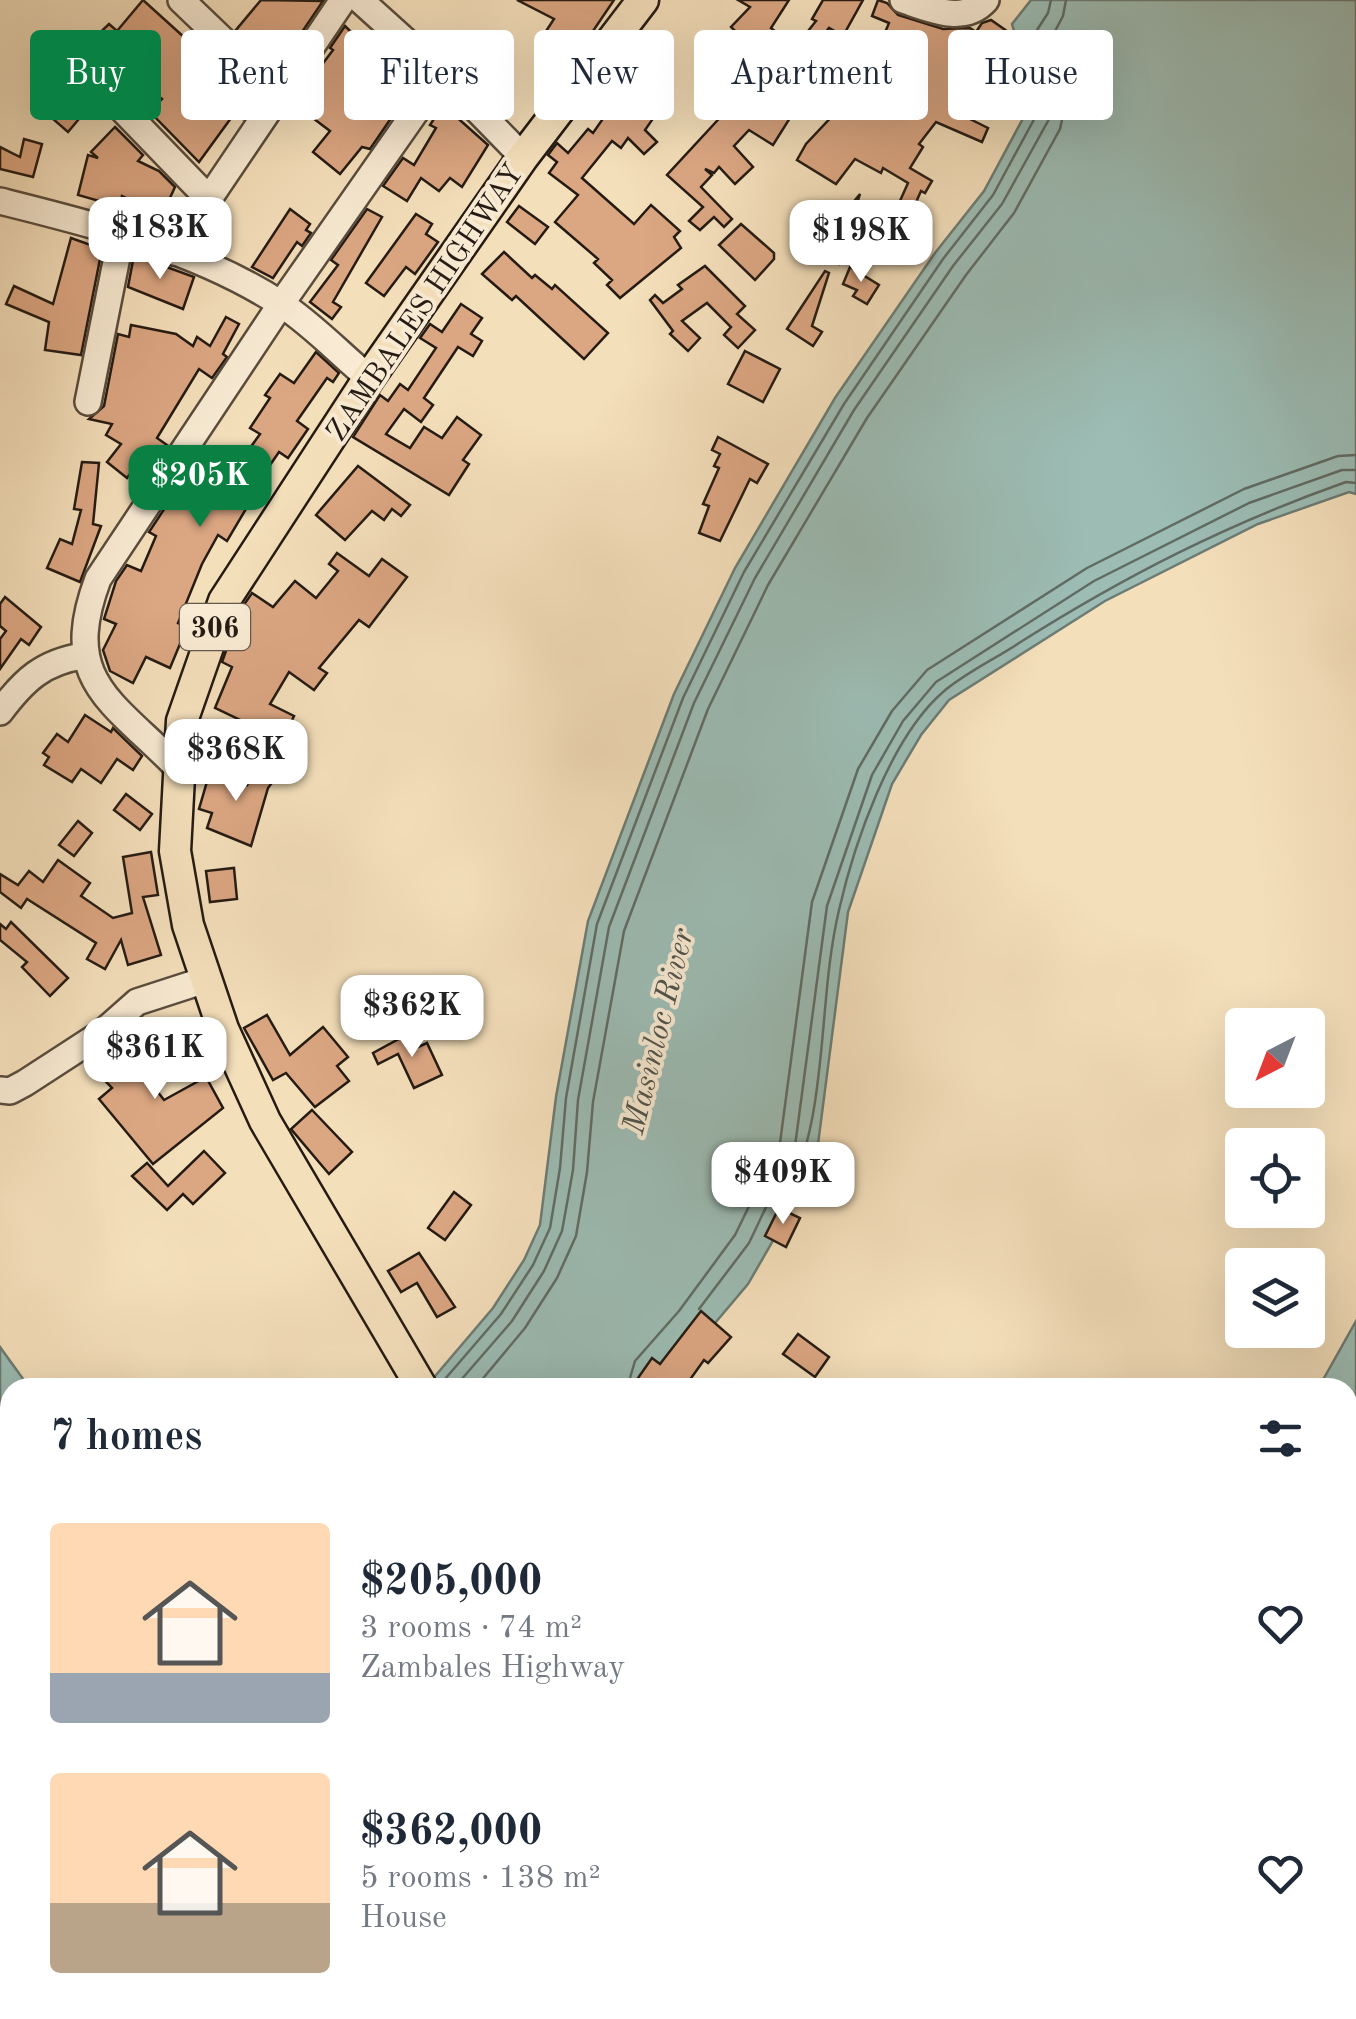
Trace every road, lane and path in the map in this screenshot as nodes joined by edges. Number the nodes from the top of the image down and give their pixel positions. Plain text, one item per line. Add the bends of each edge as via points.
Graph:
1 (181, 0) edge
2 (343, 0) edge
3 (360, 0) edge
4 (643, 0) edge
5 (902, 0) edge
6 (986, 0) edge
7 (212, 30) edge
8 (322, 30) edge
9 (393, 30) edge
10 (133, 120) edge
11 (260, 120) edge
12 (410, 120) edge
13 (487, 120) edge
14 (523, 157) junction
15 (207, 197) junction
16 (0, 201) edge
17 (122, 232) junction
18 (172, 252) junction
19 (281, 304) junction
20 (369, 378) junction
21 (88, 402) dead end
22 (84, 656) junction
23 (0, 712) edge
24 (176, 766) junction
25 (208, 980) junction
26 (0, 1090) edge
27 (416, 1378) edge

1 - 7 street
2 - 8 street
3 - 9 street
4 - 14 main road, ZAMBALES HIGHWAY / 306
5 - 6 street via 960,14
10 - 15 street
11 - 15 street
12 - 19 street
13 - 14 street
14 - 20 main road, ZAMBALES HIGHWAY / 306
15 - 18 street
16 - 17 street
17 - 18 street
17 - 21 street
18 - 19 street
19 - 20 street
19 - 22 street via 98,578
20 - 24 main road, ZAMBALES HIGHWAY / 306 via 224,601 182,721
22 - 23 street via 55,660 34,672
22 - 24 street via 91,679
24 - 25 main road, ZAMBALES HIGHWAY / 306 via 175,851 188,925
25 - 26 street via 138,1002 25,1084
25 - 27 main road, ZAMBALES HIGHWAY / 306 via 265,1122

